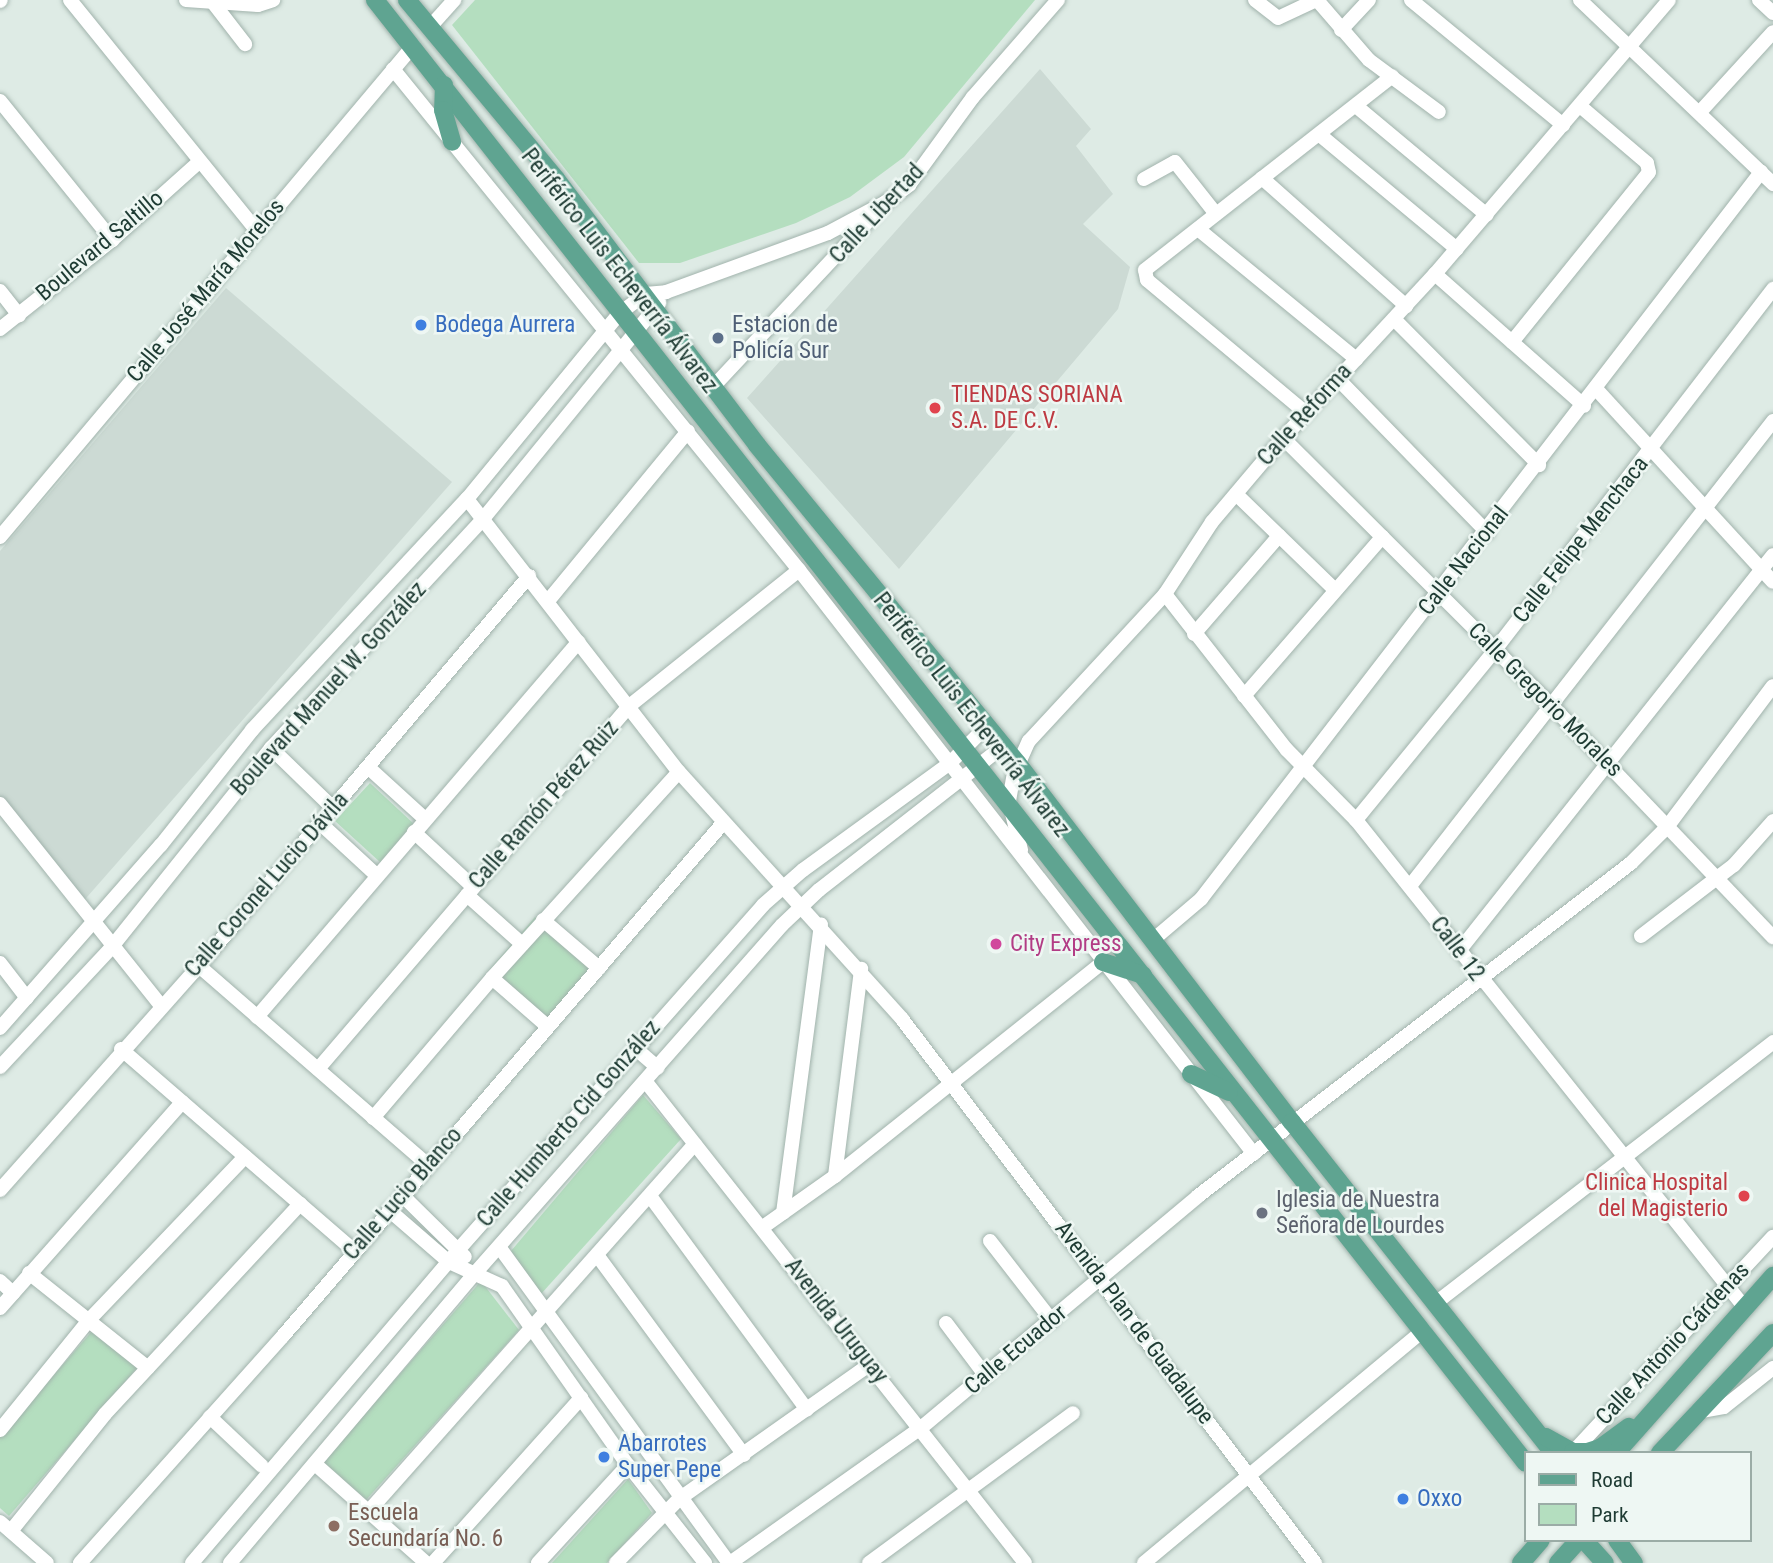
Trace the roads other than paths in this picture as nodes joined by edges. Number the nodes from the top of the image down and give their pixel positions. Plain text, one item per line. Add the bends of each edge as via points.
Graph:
1 (70, 0) edge
2 (186, 0) edge
3 (273, 0) edge
4 (375, 0) edge
5 (407, 0) edge
6 (454, 0) edge
7 (1058, 0) edge
8 (1255, 0) edge
9 (1316, 0) edge
10 (1369, 0) edge
11 (1411, 0) edge
12 (1580, 0) edge
13 (1669, 0) edge
14 (1759, 0) edge
15 (212, 1) edge
16 (1773, 13) edge
17 (429, 28) junction
18 (1341, 30) junction
19 (1773, 32) edge
20 (245, 44) dead end
21 (414, 46) junction
22 (1630, 47) junction
23 (393, 69) junction
24 (1392, 76) junction
25 (444, 85) junction
26 (0, 101) edge
27 (1356, 106) junction
28 (1580, 106) junction
29 (1439, 112) dead end
30 (1700, 112) junction
31 (1563, 125) junction
32 (1320, 135) junction
33 (452, 142) junction
34 (199, 162) junction
35 (1761, 172) junction
36 (1262, 178) junction
37 (1144, 179) dead end
38 (1773, 184) edge
39 (886, 202) junction
40 (1216, 214) junction
41 (1487, 215) junction
42 (1198, 229) junction
43 (257, 231) junction
44 (111, 240) junction
45 (1457, 249) junction
46 (1435, 274) junction
47 (1773, 289) edge
48 (0, 291) edge
49 (666, 292) junction
50 (645, 294) junction
51 (1406, 306) junction
52 (656, 310) junction
53 (620, 313) junction
54 (19, 315) junction
55 (1394, 318) junction
56 (606, 327) junction
57 (0, 329) edge
58 (635, 330) junction
59 (1512, 342) junction
60 (621, 347) junction
61 (1356, 359) junction
62 (1338, 379) junction
63 (712, 388) junction
64 (1597, 390) junction
65 (1584, 405) junction
66 (1306, 414) junction
67 (1773, 421) edge
68 (688, 431) junction
69 (1283, 438) junction
70 (1652, 450) junction
71 (1539, 465) junction
72 (1236, 494) junction
73 (467, 499) junction
74 (1705, 509) junction
75 (483, 519) junction
76 (1487, 532) junction
77 (1279, 536) junction
78 (0, 537) edge
79 (1382, 537) junction
80 (1773, 555) edge
81 (799, 570) junction
82 (1762, 570) junction
83 (529, 576) junction
84 (1773, 582) edge
85 (1335, 590) junction
86 (1438, 593) junction
87 (1165, 594) junction
88 (548, 601) junction
89 (1194, 634) junction
90 (578, 642) junction
91 (1495, 650) junction
92 (1773, 686) edge
93 (1244, 696) junction
94 (1552, 706) junction
95 (628, 707) junction
96 (987, 726) junction
97 (1003, 746) junction
98 (271, 748) junction
99 (966, 748) junction
100 (949, 764) junction
101 (979, 764) junction
102 (1017, 764) junction
103 (1303, 764) junction
104 (1609, 765) junction
105 (369, 768) junction
106 (679, 772) junction
107 (961, 779) junction
108 (1009, 801) junction
109 (0, 804) edge
110 (333, 808) junction
111 (425, 819) junction
112 (1356, 820) junction
113 (1773, 821) edge
114 (320, 822) junction
115 (724, 822) junction
116 (1667, 827) junction
117 (414, 832) junction
118 (1023, 859) junction
119 (375, 874) junction
120 (1717, 881) junction
121 (783, 886) junction
122 (1410, 886) junction
123 (470, 891) junction
124 (802, 905) junction
125 (544, 920) junction
126 (94, 924) junction
127 (821, 924) junction
128 (1641, 936) dead end
129 (1773, 937) edge
130 (1154, 939) junction
131 (522, 944) junction
132 (111, 948) junction
133 (1459, 951) junction
134 (1103, 962) junction
135 (0, 963) edge
136 (199, 966) junction
137 (599, 968) junction
138 (861, 969) junction
139 (1143, 975) junction
140 (492, 978) junction
141 (1480, 980) junction
142 (27, 998) junction
143 (161, 1006) junction
144 (257, 1017) junction
145 (547, 1026) junction
146 (0, 1028) edge
147 (1773, 1042) edge
148 (635, 1048) junction
149 (121, 1049) junction
150 (0, 1067) edge
151 (657, 1068) junction
152 (318, 1069) junction
153 (1191, 1074) junction
154 (646, 1082) junction
155 (952, 1082) junction
156 (1233, 1094) junction
157 (182, 1102) junction
158 (373, 1118) junction
159 (1292, 1122) junction
160 (1271, 1139) junction
161 (695, 1144) junction
162 (1254, 1154) junction
163 (245, 1157) junction
164 (1625, 1160) junction
165 (428, 1165) junction
166 (835, 1176) junction
167 (0, 1190) edge
168 (402, 1195) junction
169 (650, 1196) junction
170 (300, 1204) junction
171 (389, 1210) junction
172 (783, 1213) junction
173 (763, 1227) junction
174 (1773, 1237) edge
175 (990, 1241) dead end
176 (500, 1248) junction
177 (459, 1249) junction
178 (354, 1251) junction
179 (597, 1255) junction
180 (449, 1262) junction
181 (477, 1271) junction
182 (29, 1273) junction
183 (1773, 1276) edge
184 (1101, 1278) junction
185 (0, 1281) edge
186 (1726, 1286) junction
187 (13, 1293) junction
188 (1437, 1302) junction
189 (0, 1308) edge
190 (1745, 1308) junction
191 (545, 1313) junction
192 (89, 1320) junction
193 (1052, 1321) junction
194 (946, 1323) dead end
195 (533, 1329) junction
196 (1424, 1330) junction
197 (1773, 1333) edge
198 (869, 1365) junction
199 (148, 1368) junction
200 (1773, 1368) edge
201 (986, 1376) junction
202 (581, 1398) junction
203 (1657, 1406) junction
204 (807, 1410) junction
205 (1695, 1412) junction
206 (1073, 1413) dead end
207 (211, 1417) junction
208 (920, 1427) junction
209 (0, 1430) edge
210 (1540, 1433) junction
211 (1513, 1444) junction
212 (1552, 1451) edge
213 (1571, 1451) edge
214 (1574, 1451) edge
215 (1580, 1451) edge
216 (1618, 1451) edge
217 (1662, 1451) edge
218 (744, 1454) junction
219 (1524, 1460) edge
220 (315, 1464) junction
221 (628, 1465) junction
222 (262, 1466) dead end
223 (1524, 1474) edge
224 (1249, 1475) junction
225 (968, 1491) junction
226 (679, 1499) junction
227 (664, 1511) junction
228 (368, 1512) junction
229 (5, 1527) edge
230 (1527, 1542) edge
231 (1539, 1542) edge
232 (1577, 1542) edge
233 (1586, 1542) edge
234 (1619, 1542) edge
235 (1634, 1542) edge
236 (1019, 1561) edge
237 (47, 1563) edge
238 (79, 1563) edge
239 (192, 1563) edge
240 (230, 1563) edge
241 (426, 1563) edge
242 (433, 1563) edge
243 (538, 1563) edge
244 (616, 1563) edge
245 (705, 1563) edge
246 (729, 1563) edge
247 (869, 1563) edge
248 (1144, 1563) edge
249 (1315, 1563) edge
250 (1520, 1563) edge
251 (1558, 1563) edge
252 (1605, 1563) edge
253 (1637, 1563) edge

1 - 34 street
2 - 15 street
3 - 15 street via 258,5
4 - 21 main road, Periférico Luis Echeverría Álvarez
5 - 17 main road, Periférico Luis Echeverría Álvarez
6 - 17 street
7 - 39 street, Calle Libertad via 973,97 909,185
8 - 9 street via 1278,18
9 - 18 street
10 - 18 street
11 - 31 street
12 - 22 street
13 - 22 street, Calle Reforma
14 - 16 street
15 - 20 street
17 - 50 main road, Periférico Luis Echeverría Álvarez
18 - 24 street via 1368,60
19 - 30 street
21 - 23 street, Calle José María Morelos
21 - 25 main road, Periférico Luis Echeverría Álvarez
22 - 28 street, Calle Reforma
22 - 30 street
23 - 33 street
23 - 43 street, Calle José María Morelos
24 - 27 street
24 - 29 street
25 - 33 main road via 443,110
25 - 53 main road, Periférico Luis Echeverría Álvarez
26 - 44 street
27 - 32 street
27 - 41 street
28 - 31 street, Calle Reforma
28 - 59 street via 1647,163 1649,172
30 - 35 street
31 - 41 street, Calle Reforma
32 - 36 street
32 - 45 street
33 - 56 street
34 - 43 street
34 - 44 street, Boulevard Saltillo
35 - 38 street
35 - 64 street, Calle Nacional
36 - 40 street
36 - 51 street
37 - 40 street via 1175,162
39 - 49 street via 828,233
39 - 63 street, Calle Libertad
40 - 42 street
41 - 45 street, Calle Reforma
42 - 61 street
42 - 66 street via 1153,261 1144,274
43 - 78 street, Calle José María Morelos
44 - 54 street, Boulevard Saltillo
45 - 46 street, Calle Reforma
46 - 51 street, Calle Reforma
46 - 59 street
47 - 70 street, Calle Felipe Menchaca
48 - 54 street
49 - 50 street
49 - 52 street, Boulevard Manuel W. González
50 - 52 main road, Periférico Luis Echeverría Álvarez
50 - 53 street, Boulevard Manuel W. González
51 - 55 street, Calle Reforma
52 - 58 street, Boulevard Manuel W. González
52 - 63 main road, Periférico Luis Echeverría Álvarez
53 - 56 street, Boulevard Manuel W. González
53 - 58 main road, Periférico Luis Echeverría Álvarez
54 - 57 street, Boulevard Saltillo
55 - 61 street, Calle Reforma
55 - 71 street
56 - 60 street
56 - 73 street, Boulevard Manuel W. González
58 - 60 street, Boulevard Manuel W. González
58 - 99 main road, Periférico Luis Echeverría Álvarez
59 - 65 street
60 - 68 street
60 - 75 street, Boulevard Manuel W. González
61 - 62 street, Calle Reforma
62 - 66 street, Calle Reforma
62 - 76 street
63 - 96 main road, Periférico Luis Echeverría Álvarez
64 - 65 street, Calle Nacional
64 - 70 street
65 - 71 street, Calle Nacional
66 - 69 street, Calle Reforma
67 - 74 street
68 - 81 street
68 - 88 street
69 - 72 street, Calle Reforma
69 - 79 street, Calle Gregorio Morales
70 - 74 street
70 - 91 street, Calle Felipe Menchaca
71 - 76 street, Calle Nacional
72 - 77 street
72 - 87 street, Calle Reforma
73 - 75 street, Avenida Plan de Guadalupe
73 - 126 street, Boulevard Manuel W. González via 252,730
74 - 82 street
74 - 94 street
75 - 83 street, Avenida Plan de Guadalupe
75 - 98 street, Boulevard Manuel W. González
76 - 86 street, Calle Nacional
77 - 85 street
77 - 89 street
79 - 85 street
79 - 86 street, Calle Gregorio Morales
80 - 82 street
81 - 95 street, Calle Ramón Pérez Ruiz
81 - 100 street
82 - 84 street
82 - 104 street
83 - 88 street, Avenida Plan de Guadalupe
83 - 105 street, Calle Coronel Lucio Dávila
85 - 93 street
86 - 91 street, Calle Gregorio Morales
86 - 103 street, Calle Nacional
87 - 89 street, Calle 12
87 - 102 street, Calle Reforma via 1029,741
88 - 90 street, Avenida Plan de Guadalupe
89 - 93 street, Calle 12
90 - 95 street, Avenida Plan de Guadalupe
90 - 111 street
91 - 94 street, Calle Gregorio Morales
91 - 112 street, Calle Felipe Menchaca
92 - 116 street, Calle Ecuador
93 - 103 street, Calle 12
94 - 104 street, Calle Gregorio Morales
94 - 122 street
95 - 106 street, Avenida Plan de Guadalupe
95 - 123 street, Calle Ramón Pérez Ruiz
96 - 97 main road, Periférico Luis Echeverría Álvarez
96 - 99 street, Calle Humberto Cid González
97 - 101 street, Calle Humberto Cid González
97 - 102 main road, Periférico Luis Echeverría Álvarez
98 - 110 street
98 - 132 street, Boulevard Manuel W. González
99 - 100 street, Calle Humberto Cid González
99 - 101 main road, Periférico Luis Echeverría Álvarez
100 - 107 street
100 - 121 street, Calle Humberto Cid González
101 - 107 street, Calle Humberto Cid González
101 - 108 main road, Periférico Luis Echeverría Álvarez
102 - 108 street, Calle Reforma
102 - 130 main road, Periférico Luis Echeverría Álvarez
103 - 112 street, Calle 12
103 - 130 street, Calle Nacional via 1201,899
104 - 116 street, Calle Gregorio Morales
104 - 133 street
105 - 110 street, Calle Coronel Lucio Dávila
105 - 111 street
106 - 115 street, Avenida Plan de Guadalupe
106 - 125 street
107 - 118 street
107 - 124 street, Calle Humberto Cid González
108 - 118 street, Calle Reforma
108 - 139 main road, Periférico Luis Echeverría Álvarez
109 - 126 street
110 - 114 street, Calle Coronel Lucio Dávila
111 - 117 street
112 - 122 street, Calle 12
113 - 120 street
114 - 119 street
114 - 136 street, Calle Coronel Lucio Dávila
115 - 121 street, Avenida Plan de Guadalupe
115 - 137 street, Calle Lucio Blanco
116 - 120 street, Calle Gregorio Morales
116 - 141 street, Calle Ecuador via 1608,883
117 - 119 street
117 - 123 street
118 - 134 street
119 - 144 street
120 - 128 street
120 - 129 street, Calle Gregorio Morales
121 - 124 street, Avenida Plan de Guadalupe
121 - 148 street, Calle Humberto Cid González
122 - 133 street, Calle 12
123 - 131 street
123 - 152 street, Calle Ramón Pérez Ruiz
124 - 127 street, Avenida Plan de Guadalupe
124 - 151 street, Calle Humberto Cid González
125 - 131 street
125 - 137 street
126 - 132 street
126 - 142 street, Boulevard Manuel W. González
127 - 138 street, Avenida Plan de Guadalupe
127 - 172 street
130 - 159 main road, Periférico Luis Echeverría Álvarez
131 - 140 street
132 - 143 street
132 - 150 street, Boulevard Manuel W. González
133 - 141 street, Calle 12
134 - 139 main road
134 - 153 street
134 - 155 street
135 - 142 street
136 - 143 street, Calle Coronel Lucio Dávila
136 - 144 street
137 - 145 street, Calle Lucio Blanco
138 - 155 street, Avenida Plan de Guadalupe
138 - 166 street
139 - 156 main road, Periférico Luis Echeverría Álvarez
140 - 145 street
140 - 158 street
141 - 159 street, Calle Ecuador
141 - 164 street, Calle 12
142 - 146 street, Boulevard Manuel W. González
143 - 149 street, Calle Coronel Lucio Dávila
144 - 152 street
145 - 165 street, Calle Lucio Blanco
147 - 164 street
148 - 151 street
148 - 177 street, Calle Humberto Cid González
149 - 157 street
149 - 167 street, Calle Coronel Lucio Dávila
151 - 154 street, Calle Humberto Cid González
152 - 158 street
153 - 156 main road
153 - 162 street
154 - 161 street, Avenida Uruguay
154 - 176 street, Calle Humberto Cid González
155 - 166 street
155 - 184 street, Avenida Plan de Guadalupe
156 - 160 main road, Periférico Luis Echeverría Álvarez
157 - 163 street
157 - 182 street
158 - 165 street
159 - 160 street, Calle Ecuador
159 - 188 main road, Periférico Luis Echeverría Álvarez
160 - 162 street, Calle Ecuador
160 - 196 main road, Periférico Luis Echeverría Álvarez
161 - 169 street
161 - 173 street, Avenida Uruguay
162 - 184 street, Calle Ecuador
163 - 170 street
163 - 192 street
164 - 186 street, Calle 12
164 - 188 street
165 - 168 street, Calle Lucio Blanco
166 - 172 street
168 - 171 street, Calle Lucio Blanco
168 - 177 street
169 - 179 street
169 - 204 street
170 - 178 street
170 - 199 street
171 - 178 street, Calle Lucio Blanco
171 - 180 street
172 - 173 street
173 - 198 street, Avenida Uruguay
174 - 186 street, Calle Antonio Cárdenas
175 - 193 street
176 - 181 street, Calle Humberto Cid González
176 - 191 street
177 - 180 street, Calle Humberto Cid González
177 - 181 street
178 - 207 street, Calle Lucio Blanco
179 - 191 street
179 - 218 street
180 - 181 street
180 - 239 street, Calle Humberto Cid González
181 - 195 street via 502,1286
181 - 220 street, Calle Humberto Cid González
182 - 187 street
182 - 192 street
183 - 190 main road
184 - 193 street, Calle Ecuador
184 - 224 street, Avenida Plan de Guadalupe
185 - 187 street
186 - 190 street, Calle 12
186 - 214 street, Calle Antonio Cárdenas
187 - 189 street
188 - 210 main road, Periférico Luis Echeverría Álvarez
190 - 203 main road
191 - 195 street
191 - 226 street
192 - 199 street
192 - 209 street
193 - 201 street, Calle Ecuador
194 - 201 street
195 - 202 street
195 - 228 street
196 - 211 main road, Periférico Luis Echeverría Álvarez
196 - 224 street
197 - 205 main road
198 - 204 street
198 - 208 street, Avenida Uruguay
199 - 229 street
200 - 205 street via 1724,1407
201 - 208 street, Calle Ecuador
202 - 221 street
202 - 242 street
203 - 215 main road via 1600,1448
203 - 216 main road
204 - 218 street
205 - 217 main road
206 - 225 street
207 - 222 street
207 - 238 street, Calle Lucio Blanco
208 - 225 street, Avenida Uruguay
208 - 246 street, Calle Ecuador
210 - 212 main road, Periférico Luis Echeverría Álvarez
210 - 213 main road
211 - 219 main road, Periférico Luis Echeverría Álvarez
211 - 223 main road
218 - 226 street
220 - 228 street
220 - 240 street, Calle Humberto Cid González
221 - 227 street
221 - 243 street
224 - 248 street
224 - 249 street, Avenida Plan de Guadalupe
225 - 236 street, Avenida Uruguay
225 - 247 street
226 - 227 street
226 - 246 street
227 - 244 street
227 - 245 street
228 - 241 street
229 - 237 street
230 - 250 main road
231 - 250 main road
232 - 251 main road
233 - 252 main road
234 - 253 main road
235 - 253 main road

